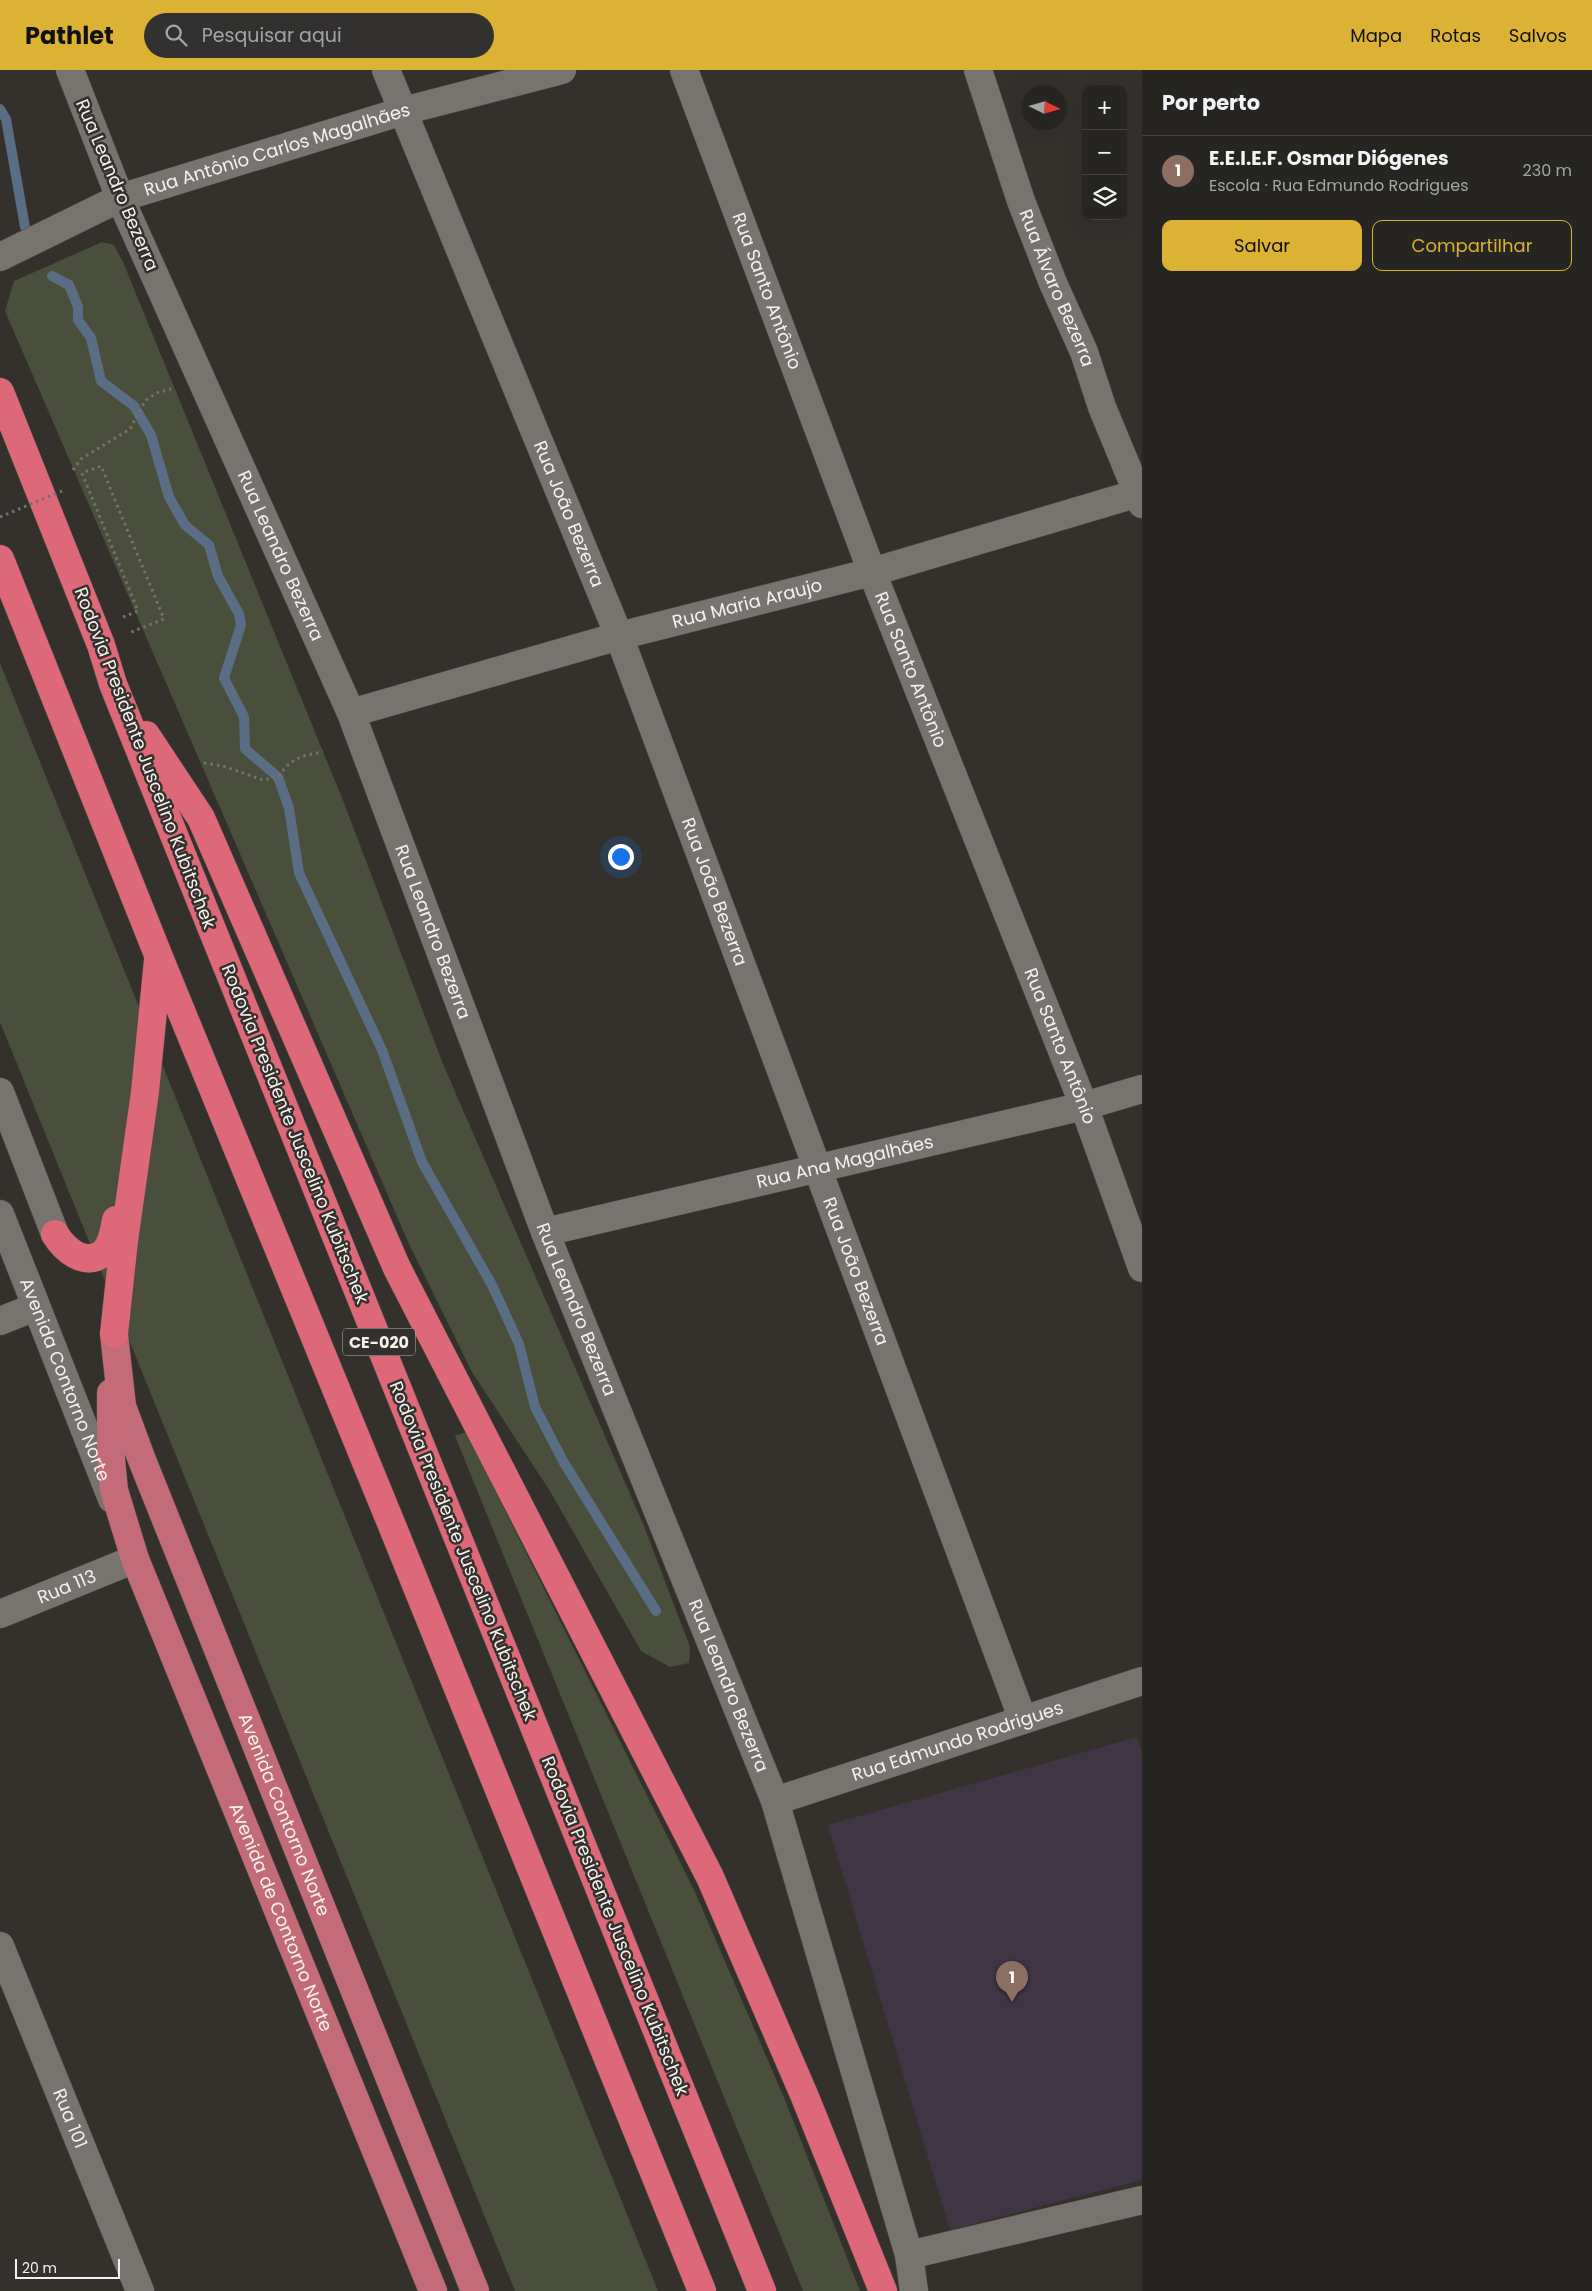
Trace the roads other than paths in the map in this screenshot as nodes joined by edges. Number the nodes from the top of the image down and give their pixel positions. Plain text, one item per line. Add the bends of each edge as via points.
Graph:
1 (70, 70) edge
2 (386, 70) edge
3 (562, 70) edge
4 (684, 70) edge
5 (978, 70) edge
6 (403, 111) junction
7 (120, 198) junction
8 (0, 257) edge
9 (0, 392) edge
10 (1141, 497) edge
11 (0, 559) edge
12 (872, 572) junction
13 (619, 636) junction
14 (113, 684) junction
15 (351, 713) junction
16 (158, 956) junction
17 (1142, 1089) edge
18 (0, 1092) edge
19 (145, 1092) junction
20 (1084, 1106) junction
21 (817, 1169) junction
22 (0, 1214) edge
23 (545, 1232) junction
24 (55, 1234) joint
25 (1142, 1268) edge
26 (35, 1307) junction
27 (0, 1321) edge
28 (114, 1334) junction
29 (132, 1551) junction
30 (0, 1614) edge
31 (1142, 1681) edge
32 (1023, 1720) junction
33 (775, 1801) junction
34 (0, 1946) edge
35 (1142, 2200) edge
36 (909, 2255) junction
37 (140, 2291) edge
38 (433, 2291) edge
39 (475, 2291) edge
40 (702, 2291) edge
41 (762, 2291) edge
42 (883, 2291) edge
43 (914, 2291) edge

1 - 7 street, Rua Leandro Bezerra
2 - 6 street, Rua João Bezerra
3 - 6 street, Rua Antônio Carlos Magalhães
4 - 12 street, Rua Santo Antônio
5 - 10 street, Rua Álvaro Bezerra via 1021,201
6 - 7 street, Rua Antônio Carlos Magalhães
6 - 13 street, Rua João Bezerra
7 - 8 street, Rua Antônio Carlos Magalhães
7 - 15 street, Rua Leandro Bezerra
9 - 14 highway, Rodovia Presidente Juscelino Kubitschek / CE-020 via 101,645
10 - 12 street, Rua Maria Araujo
11 - 16 highway, CE-020
12 - 13 street, Rua Maria Araujo
12 - 20 street, Rua Santo Antônio
13 - 15 street, Rua Maria Araujo
13 - 21 street, Rua João Bezerra
14 - 41 highway, Rodovia Presidente Juscelino Kubitschek / CE-020
14 - 42 highway via 200,818 396,1268 710,1876 805,2097
15 - 23 street, Rua Leandro Bezerra
16 - 19 highway
16 - 40 highway, CE-020
17 - 20 street, Rua Ana Magalhães
18 - 24 street
19 - 24 highway via 112,1238 104,1252 83,1258 62,1245
19 - 28 highway
20 - 21 street, Rua Ana Magalhães
20 - 25 street, Rua Santo Antônio
21 - 23 street, Rua Ana Magalhães
21 - 32 street, Rua João Bezerra
22 - 26 street, Avenida Contorno Norte
23 - 33 street, Rua Leandro Bezerra
26 - 27 street
26 - 29 street, Avenida Contorno Norte
28 - 29 main road, Avenida de Contorno Norte via 111,1459 114,1490
28 - 39 main road, Avenida Contorno Norte via 122,1406 142,1460
29 - 30 street, Rua 113
29 - 38 main road, Avenida de Contorno Norte
31 - 32 street, Rua Edmundo Rodrigues
32 - 33 street, Rua Edmundo Rodrigues
33 - 36 street, Rua Leandro Bezerra
34 - 37 street, Rua 101
35 - 36 street
36 - 43 street, Rua Leandro Bezerra

